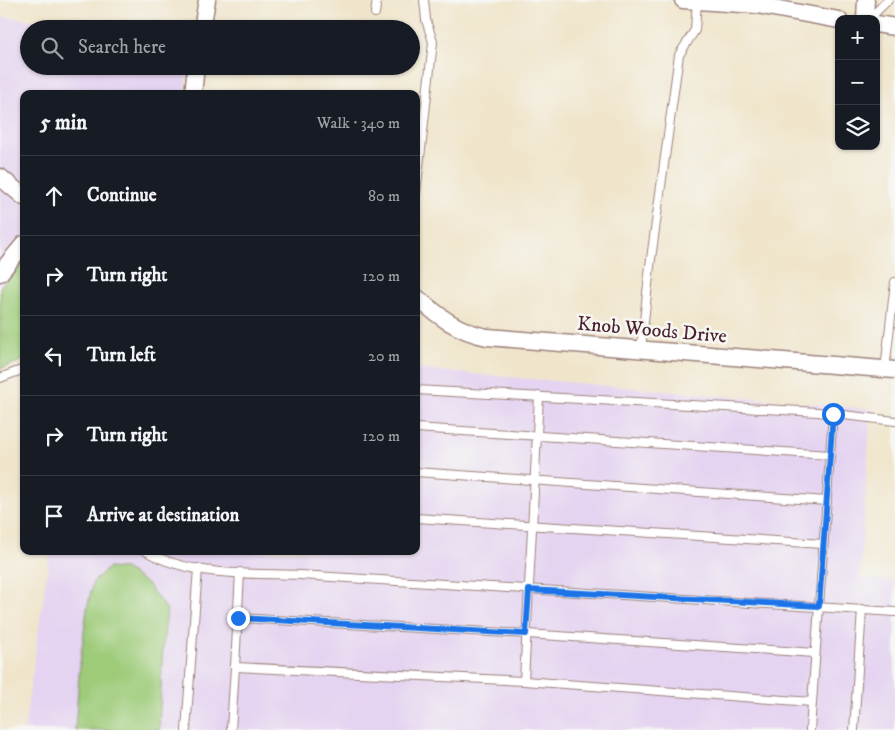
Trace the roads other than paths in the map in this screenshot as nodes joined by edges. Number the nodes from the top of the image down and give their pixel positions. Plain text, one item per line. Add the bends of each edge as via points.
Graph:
1 (206, 0) edge
2 (377, 0) edge
3 (424, 0) edge
4 (866, 0) edge
5 (888, 0) edge
6 (690, 1) edge
7 (722, 1) edge
8 (375, 13) dead end
9 (865, 15) edge
10 (873, 15) edge
11 (835, 19) edge
12 (203, 20) edge
13 (880, 25) edge
14 (895, 27) edge
15 (195, 75) edge
16 (193, 90) edge
17 (420, 157) edge
18 (0, 177) edge
19 (20, 194) edge
20 (20, 249) edge
21 (0, 273) edge
22 (895, 282) edge
23 (420, 301) edge
24 (641, 349) junction
25 (20, 370) edge
26 (890, 370) edge
27 (0, 378) edge
28 (420, 390) edge
29 (539, 396) junction
30 (833, 414) junction
31 (895, 421) edge
32 (420, 428) edge
33 (537, 436) junction
34 (830, 455) junction
35 (420, 472) edge
36 (535, 480) junction
37 (827, 501) junction
38 (420, 518) edge
39 (532, 526) junction
40 (823, 544) junction
41 (152, 555) edge
42 (198, 568) junction
43 (240, 572) junction
44 (529, 590) junction
45 (819, 606) junction
46 (862, 609) junction
47 (895, 612) edge
48 (238, 618) junction
49 (526, 634) junction
50 (815, 653) junction
51 (235, 667) junction
52 (524, 681) junction
53 (812, 702) junction
54 (186, 730) edge
55 (231, 730) edge
56 (810, 730) edge
57 (854, 730) edge

1 - 12 street
2 - 8 lane
3 - 17 lane via 433,42
4 - 9 street
5 - 10 lane
6 - 7 street
6 - 24 lane via 695,30 679,55
7 - 11 street
13 - 14 street
15 - 16 street
18 - 19 street
20 - 21 street
22 - 26 lane
23 - 24 street, Knob Woods Drive via 457,328 476,335
24 - 26 street, Knob Woods Drive
25 - 27 lane
28 - 29 lane
29 - 30 lane
29 - 33 lane
30 - 31 lane
30 - 34 lane
32 - 33 lane
33 - 34 lane
33 - 36 lane
34 - 37 lane
35 - 36 lane
36 - 37 lane
36 - 39 lane
37 - 40 lane
38 - 39 lane
39 - 40 lane
39 - 44 lane
40 - 45 lane
41 - 42 lane via 160,560
42 - 43 lane
42 - 54 lane
43 - 44 lane
43 - 48 lane
44 - 45 lane
44 - 49 lane
45 - 46 lane
45 - 50 lane
46 - 47 lane
46 - 57 lane
48 - 49 lane
48 - 51 lane
49 - 50 lane
49 - 52 lane
50 - 53 lane
51 - 52 lane
51 - 55 lane
52 - 53 lane
53 - 56 lane

